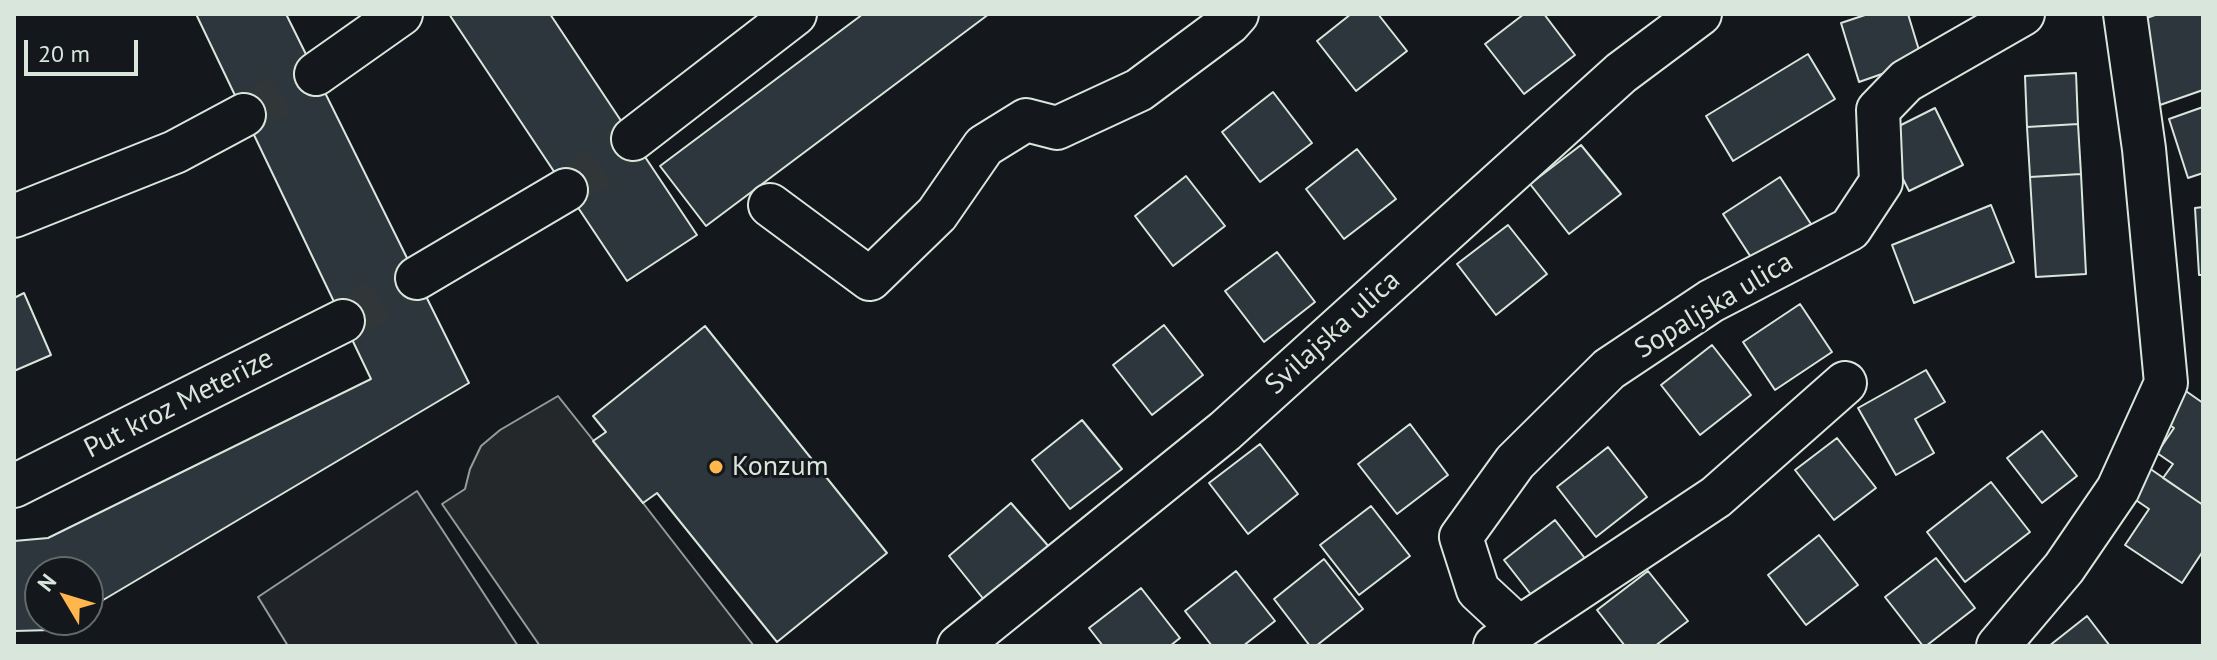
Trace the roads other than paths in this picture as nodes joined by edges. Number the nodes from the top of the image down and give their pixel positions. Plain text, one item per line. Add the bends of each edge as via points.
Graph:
1 (401, 14) edge
2 (795, 14) edge
3 (1237, 14) edge
4 (1700, 14) edge
5 (2023, 14) edge
6 (2125, 14) edge
7 (316, 74) tunnel mouth
8 (244, 115) tunnel mouth
9 (633, 139) tunnel mouth
10 (566, 190) tunnel mouth
11 (770, 205) dead end
12 (14, 216) edge
13 (417, 278) tunnel mouth
14 (343, 321) tunnel mouth
15 (1845, 383) dead end
16 (14, 486) edge
17 (1507, 637) edge
18 (959, 646) edge
19 (1998, 646) edge

1 - 7 street
2 - 9 street
3 - 11 street via 1139,90 1057,128 1026,120 984,146 937,214 870,279
4 - 18 street, Svilajska ulica via 1621,73 1225,431
5 - 17 street, Sopaljska ulica via 1906,81 1878,110 1881,182 1850,229 1711,301 1609,369 1515,462 1461,537 1478,590
6 - 19 street via 2166,383 2118,489 2064,568
8 - 12 street via 175,152
10 - 13 street
14 - 16 street, Put kroz Meterize
15 - 17 street, Sopaljska ulica via 1716,497

